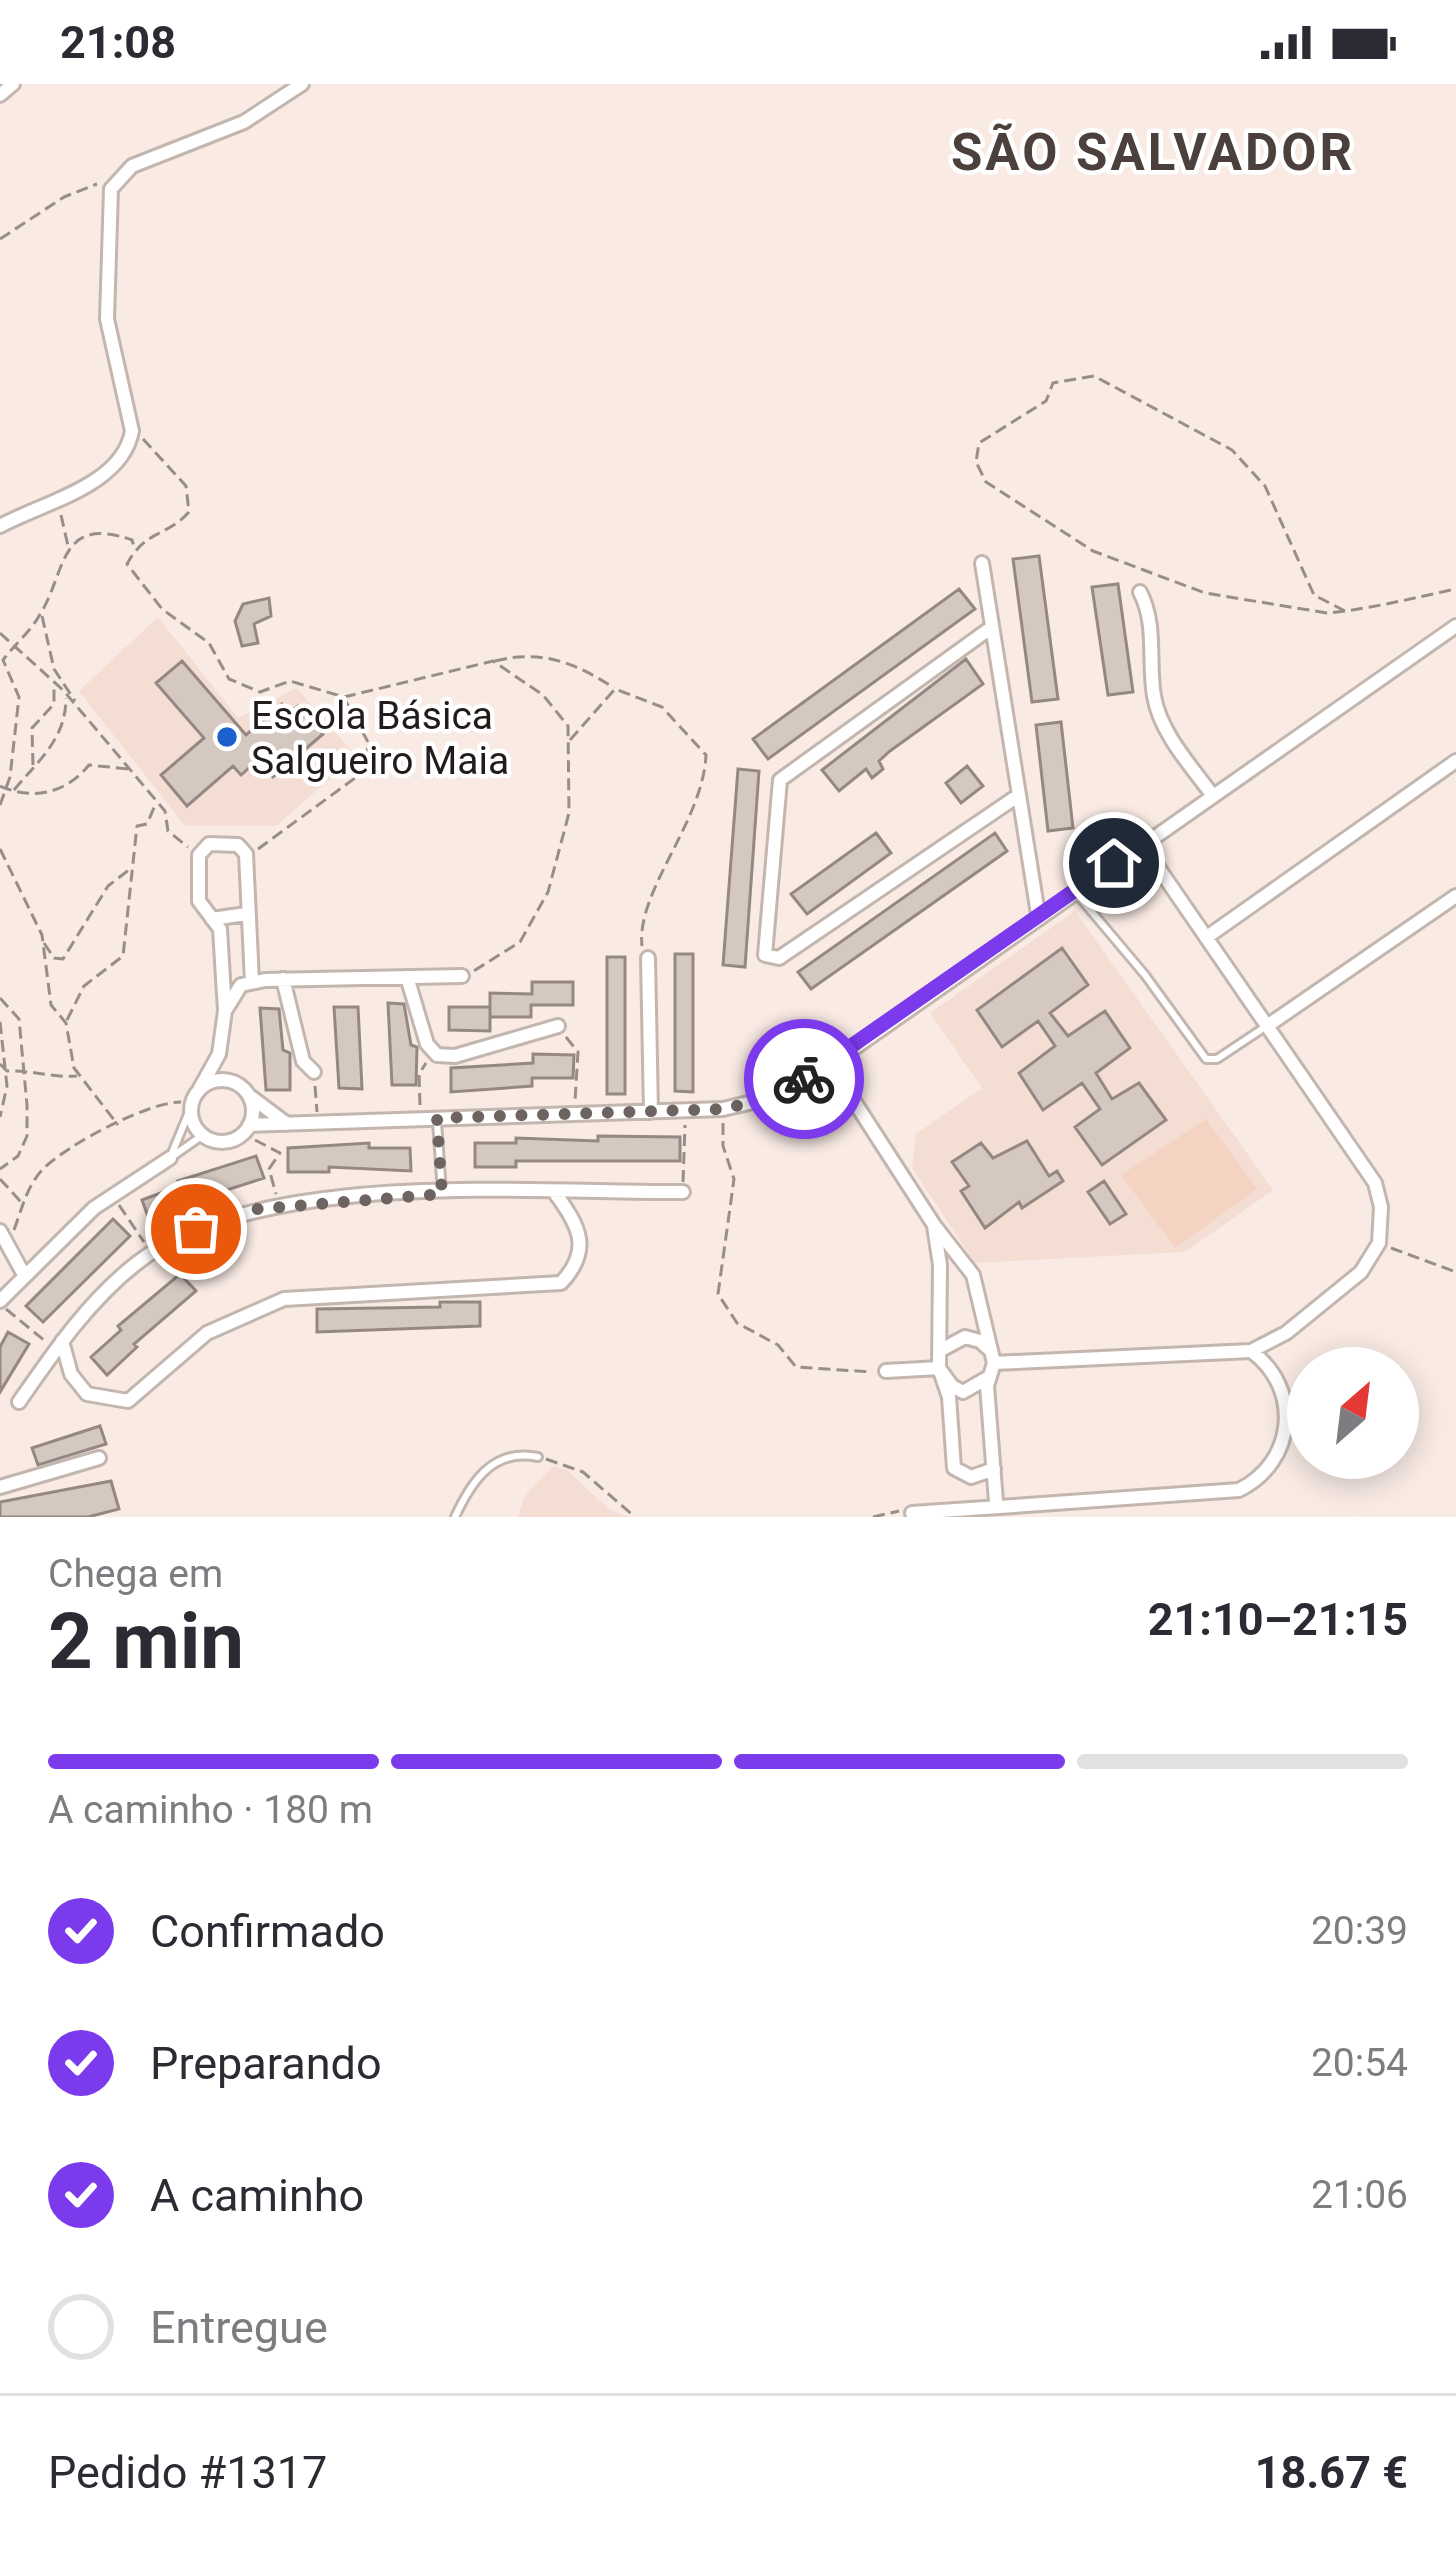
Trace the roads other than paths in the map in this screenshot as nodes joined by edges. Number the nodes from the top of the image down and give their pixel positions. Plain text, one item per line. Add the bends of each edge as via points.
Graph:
1 (13, 84) edge
2 (302, 84) edge
3 (0, 94) edge
4 (0, 526) edge
5 (982, 563) dead end
6 (1140, 592) dead end
7 (992, 627) junction
8 (1454, 632) edge
9 (1456, 761) edge
10 (1018, 795) junction
11 (1214, 796) junction
12 (1142, 844) junction
13 (1073, 890) junction
14 (1456, 896) edge
15 (246, 914) junction
16 (1038, 914) junction
17 (212, 920) junction
18 (1207, 938) junction
19 (648, 958) road end
20 (462, 976) road end
21 (407, 977) junction
22 (283, 980) junction
23 (252, 982) junction
24 (225, 1011) junction
25 (558, 1026) road end
26 (1267, 1026) junction
27 (219, 1054) junction
28 (830, 1064) junction
29 (314, 1072) road end
30 (234, 1082) junction
31 (248, 1094) junction
32 (194, 1100) junction
33 (651, 1112) junction
34 (437, 1118) junction
35 (289, 1124) junction
36 (246, 1130) junction
37 (203, 1135) junction
38 (170, 1158) junction
39 (682, 1192) road end
40 (555, 1193) junction
41 (442, 1194) junction
42 (934, 1225) junction
43 (0, 1231) edge
44 (23, 1273) junction
45 (0, 1303) edge
46 (58, 1346) junction
47 (941, 1351) junction
48 (1251, 1351) junction
49 (992, 1363) junction
50 (938, 1368) junction
51 (886, 1371) road end
52 (19, 1402) dead end
53 (538, 1457) road end
54 (99, 1458) dead end
55 (994, 1469) junction
56 (0, 1487) edge
57 (999, 1507) junction
58 (911, 1513) road end
59 (455, 1517) edge

1 - 3 street
2 - 4 street via 244,122 132,166 111,189 107,319 132,430 117,465
5 - 7 street
6 - 11 street via 1150,612 1154,700 1173,742
7 - 10 street
7 - 10 street via 780,780 765,955 779,958
8 - 11 street
9 - 18 street
10 - 16 street
11 - 12 street
12 - 13 street
12 - 18 street
13 - 16 street
13 - 26 lane via 1206,1059
14 - 26 street
15 - 17 street
15 - 17 street via 246,854 238,845 209,844 199,855 199,901
15 - 23 street
16 - 28 street
17 - 24 street via 220,929
18 - 26 street
19 - 33 street
20 - 21 street
21 - 22 street
21 - 25 street via 434,1052 455,1056
22 - 23 street
22 - 29 street via 303,1061
23 - 24 street via 241,985
24 - 27 street
26 - 48 street via 1376,1183 1382,1207 1378,1243 1361,1272
27 - 30 street
27 - 32 street
28 - 33 street via 765,1099
28 - 42 street
30 - 31 street
30 - 32 street via 215,1080
31 - 35 street
31 - 36 street
32 - 37 street
32 - 38 lane
33 - 34 street
34 - 35 street
34 - 41 lane
35 - 36 street
36 - 37 street via 223,1142
37 - 38 lane
38 - 44 street via 112,1194
39 - 40 street
40 - 41 street
40 - 46 street via 582,1239 579,1264 561,1283 284,1300 207,1333 128,1400 87,1394
41 - 46 street via 280,1206 196,1229 152,1254
42 - 47 street
42 - 49 street via 974,1275
43 - 44 street
44 - 45 street
46 - 52 street
47 - 49 street via 965,1337
47 - 50 street
48 - 49 street
48 - 57 street via 1273,1367 1287,1413 1285,1439 1262,1479 1239,1490
49 - 50 street via 963,1392
49 - 55 street
50 - 51 street
50 - 55 street via 949,1397 954,1468 971,1477
53 - 59 lane via 492,1462
54 - 56 street
55 - 57 street
57 - 58 street

